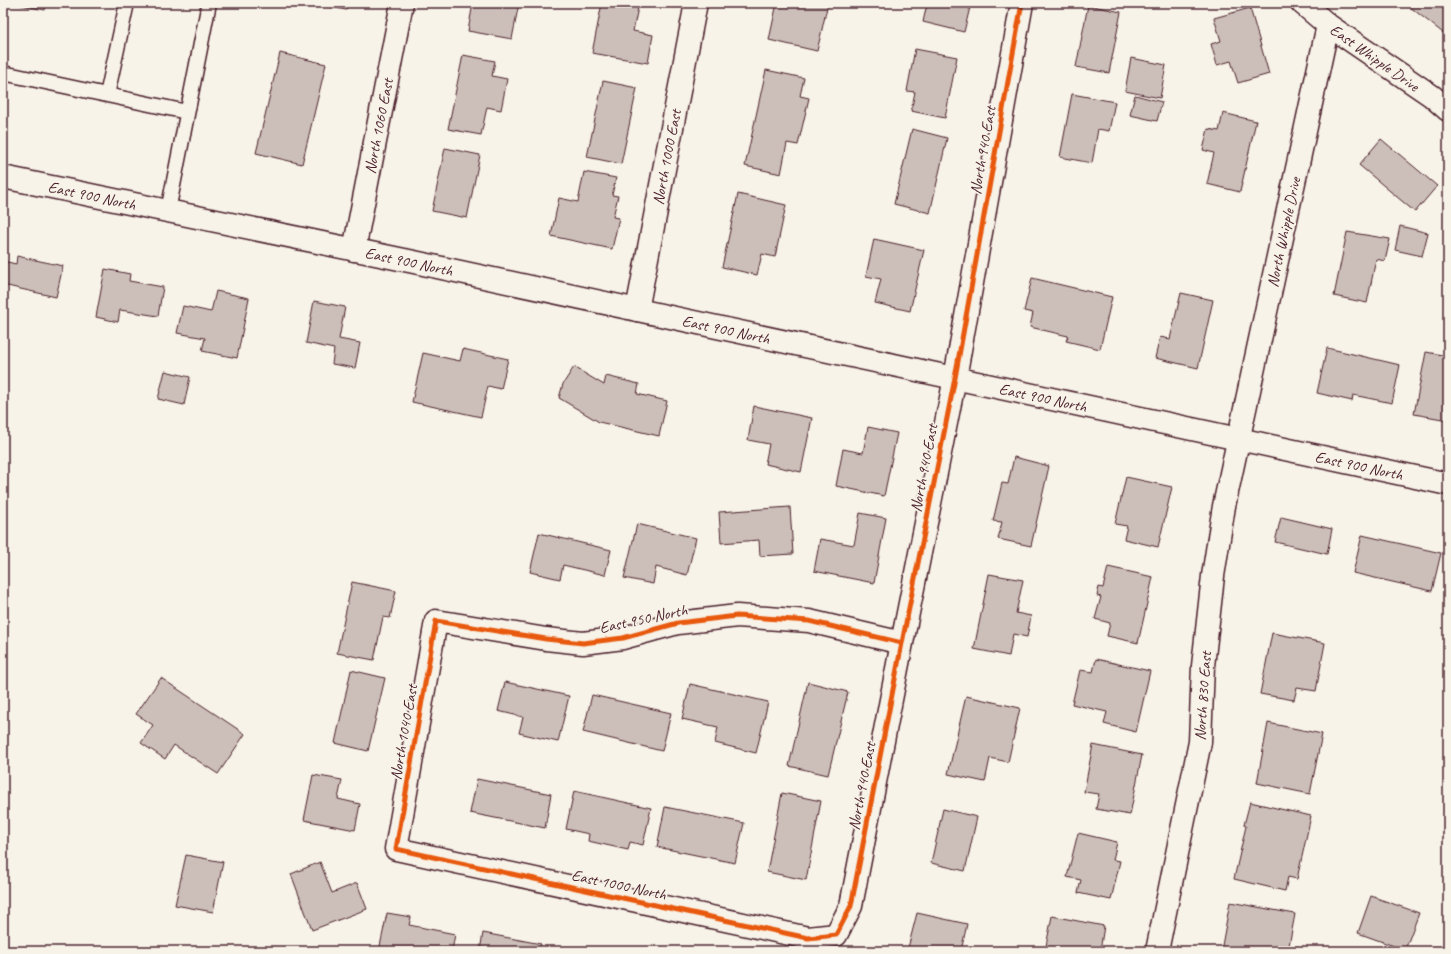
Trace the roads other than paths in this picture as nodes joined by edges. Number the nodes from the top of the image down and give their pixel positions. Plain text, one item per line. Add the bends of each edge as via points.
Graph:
1 (127, 3) edge
2 (209, 3) edge
3 (402, 3) edge
4 (696, 3) edge
5 (1022, 3) edge
6 (1302, 3) edge
7 (1328, 25) junction
8 (3, 74) edge
9 (107, 95) junction
10 (1448, 110) edge
11 (187, 112) junction
12 (3, 177) edge
13 (168, 211) junction
14 (354, 250) junction
15 (637, 310) junction
16 (956, 378) junction
17 (1239, 439) junction
18 (1448, 484) edge
19 (436, 621) joint
20 (902, 643) junction
21 (396, 848) joint
22 (836, 935) joint
23 (1157, 951) edge

1 - 9 lane
2 - 11 lane
3 - 14 street, North 1060 East
4 - 15 street, North 1000 East
5 - 16 street, North 940 East
6 - 7 street, East Whipple Drive
7 - 10 street, East Whipple Drive via 1432,96
7 - 17 street, North Whipple Drive
8 - 9 lane
9 - 11 lane
11 - 13 lane
12 - 13 street, East 900 North
13 - 14 street, East 900 North
14 - 15 street, East 900 North
15 - 16 street, East 900 North
16 - 17 street, East 900 North
16 - 20 street, North 940 East
17 - 18 street, East 900 North
17 - 23 street, North 830 East via 1224,506 1213,576 1203,666 1200,742
19 - 20 street, East 950 North via 546,640 583,643 623,638 678,623 737,616 809,621
19 - 21 street, North 1040 East
20 - 22 street, North 940 East via 851,906
21 - 22 street, East 1000 North via 808,938

